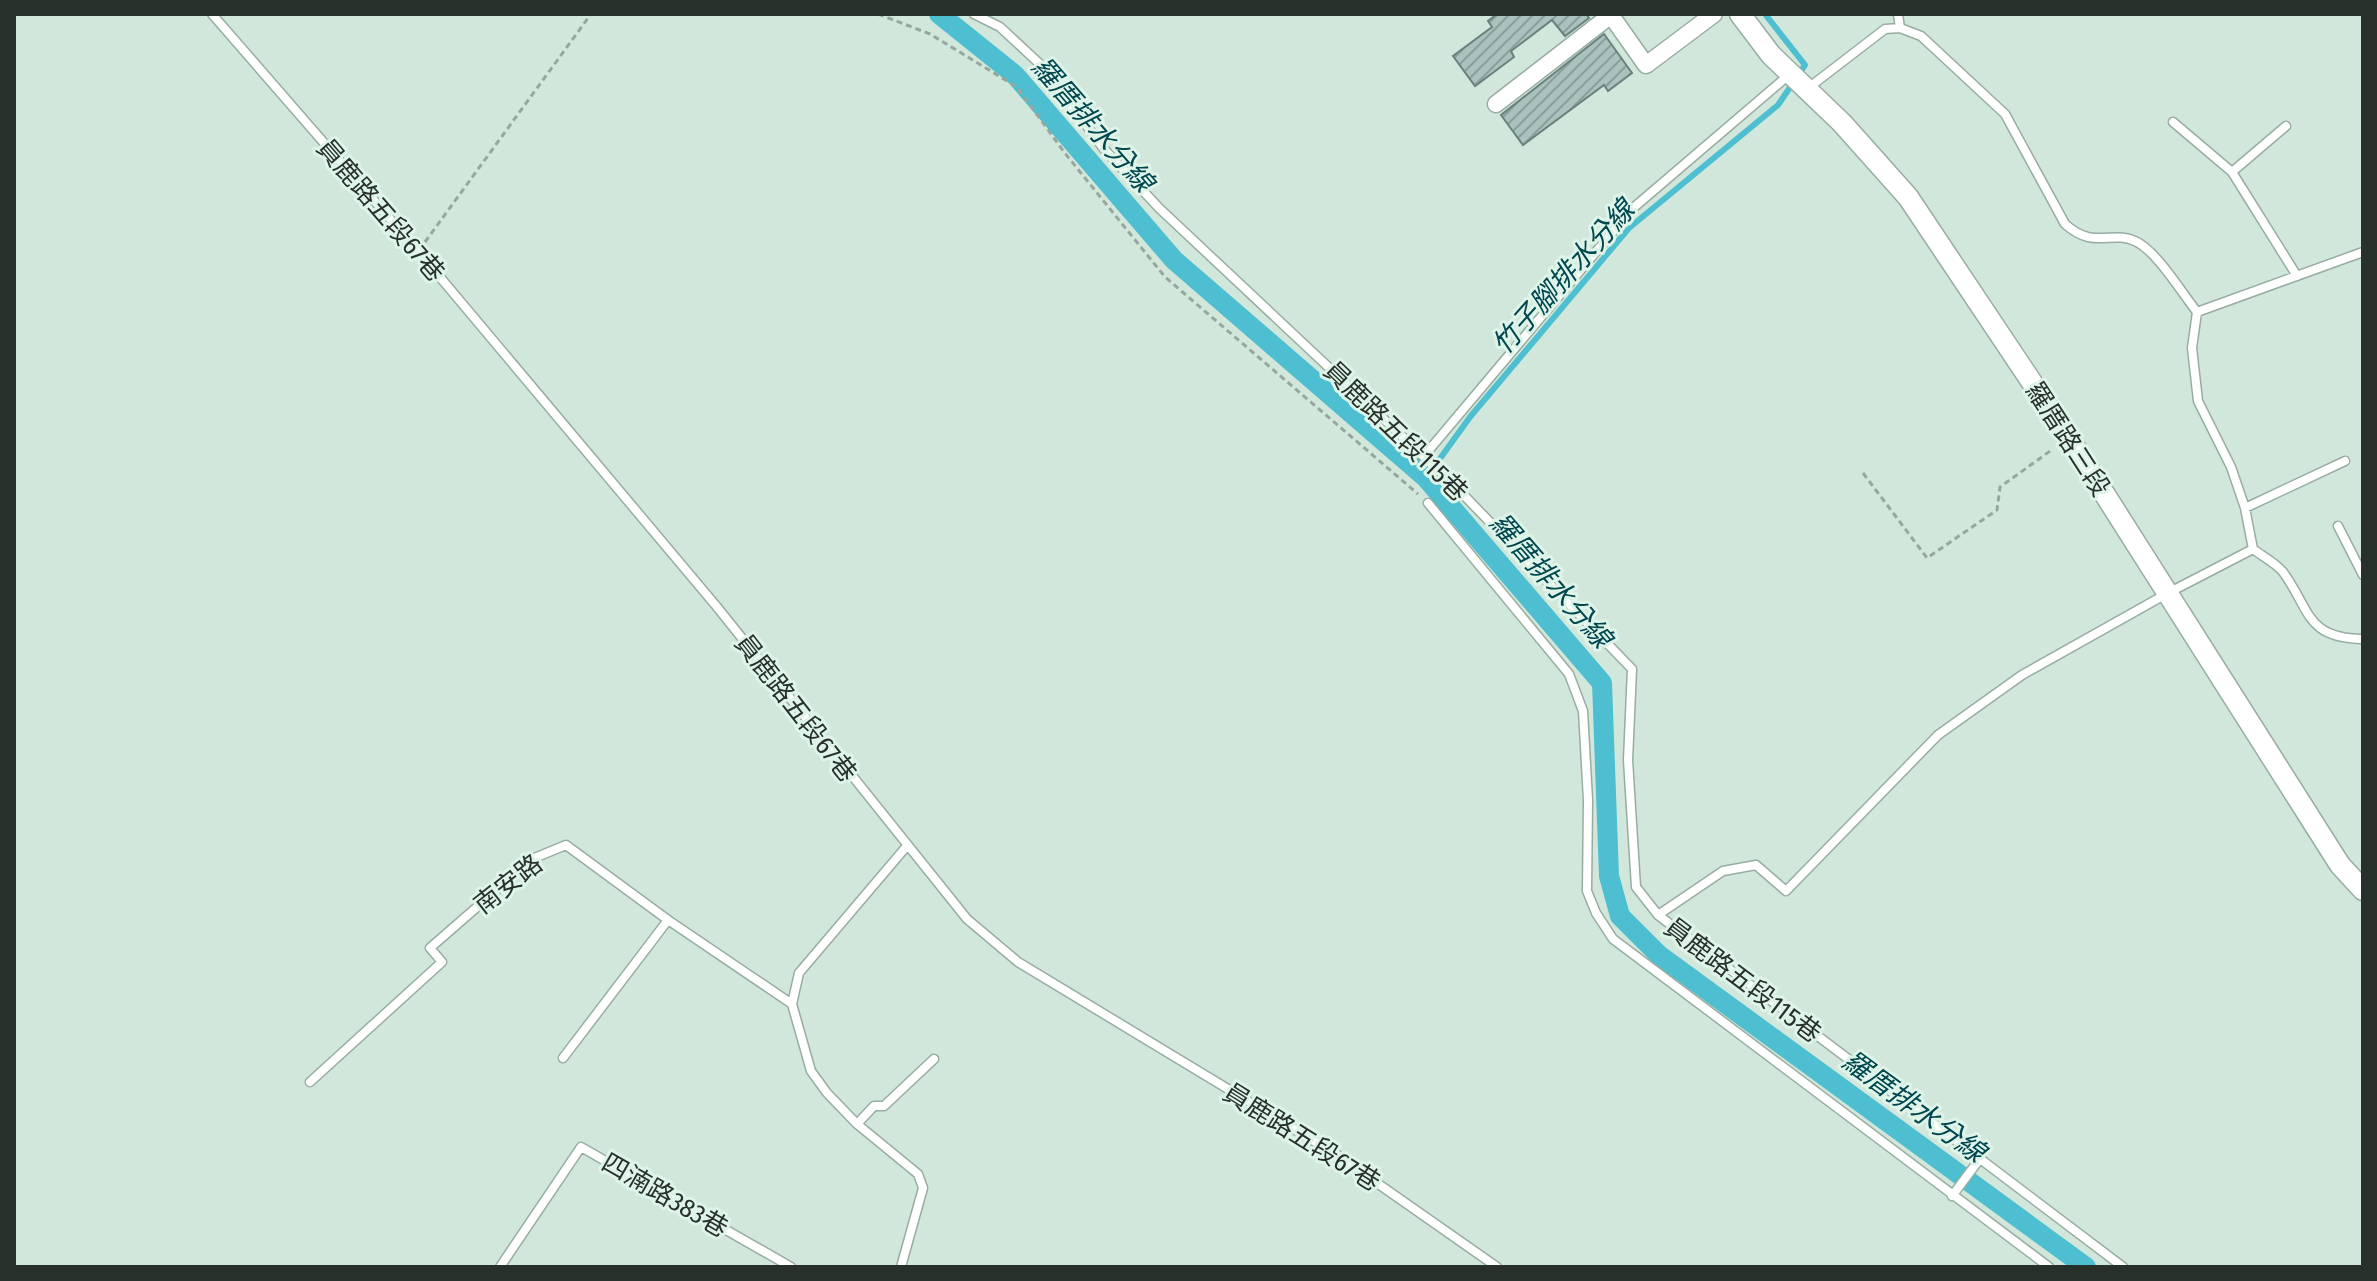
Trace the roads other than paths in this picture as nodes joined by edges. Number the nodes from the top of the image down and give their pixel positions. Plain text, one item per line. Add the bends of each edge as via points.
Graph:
1 (212, 14) edge
2 (974, 14) edge
3 (1714, 14) edge
4 (1740, 14) edge
5 (1898, 14) edge
6 (1611, 15) edge
7 (1900, 28) junction
8 (1798, 81) junction
9 (1496, 104) dead end
10 (2173, 122) dead end
11 (2286, 126) dead end
12 (2232, 172) junction
13 (2363, 252) edge
14 (2297, 276) junction
15 (2197, 312) junction
16 (1424, 456) junction
17 (2345, 461) dead end
18 (1428, 503) road end
19 (2245, 508) junction
20 (2338, 526) dead end
21 (2253, 549) junction
22 (2363, 575) edge
23 (2168, 593) junction
24 (2363, 639) edge
25 (906, 847) junction
26 (2363, 890) edge
27 (1658, 915) junction
28 (668, 920) junction
29 (792, 1004) junction
30 (563, 1058) dead end
31 (934, 1059) dead end
32 (310, 1082) dead end
33 (857, 1124) junction
34 (1979, 1160) junction
35 (1952, 1196) junction
36 (500, 1267) edge
37 (791, 1267) edge
38 (901, 1267) edge
39 (1497, 1267) edge
40 (2049, 1267) edge
41 (2123, 1267) edge

1 - 25 lane, 員鹿路五段67巷 via 717,607
2 - 16 lane, 員鹿路五段115巷 via 1000,27 1043,67 1104,149 1159,208
3 - 6 street via 1646,65
4 - 8 street, 羅厝路三段
5 - 7 lane
6 - 9 street
7 - 8 lane via 1885,29
7 - 15 lane via 1921,36 2005,114 2065,224 2094,239 2133,239 2149,250
8 - 16 lane via 1632,209
8 - 23 street, 羅厝路三段 via 1908,197
10 - 12 lane
11 - 12 lane
12 - 14 lane
13 - 14 lane
14 - 15 lane
15 - 19 lane via 2192,348 2198,401
16 - 27 lane, 員鹿路五段115巷 via 1632,669 1628,760 1636,887
17 - 19 lane
18 - 35 lane, 員鹿路五段115巷 via 1569,674 1583,711 1587,891 1613,939
19 - 21 lane
20 - 22 lane
21 - 23 lane
21 - 24 lane via 2281,570 2315,623 2333,637
23 - 26 street, 羅厝路三段 via 2340,865
23 - 27 lane via 2022,675 1938,735 1786,891 1756,865 1723,871
25 - 29 lane via 799,973
25 - 39 lane, 員鹿路五段67巷 via 967,919 1018,962 1337,1155
27 - 34 lane, 員鹿路五段115巷
28 - 29 lane, 南安路
28 - 30 lane
28 - 32 lane, 南安路 via 566,845 532,859 430,948 442,962
29 - 33 lane via 811,1071
31 - 33 lane
33 - 38 lane via 918,1174 923,1188
34 - 35 lane
34 - 41 lane, 員鹿路五段115巷
35 - 40 lane, 員鹿路五段115巷
36 - 37 lane, 四湳路383巷 via 581,1147

